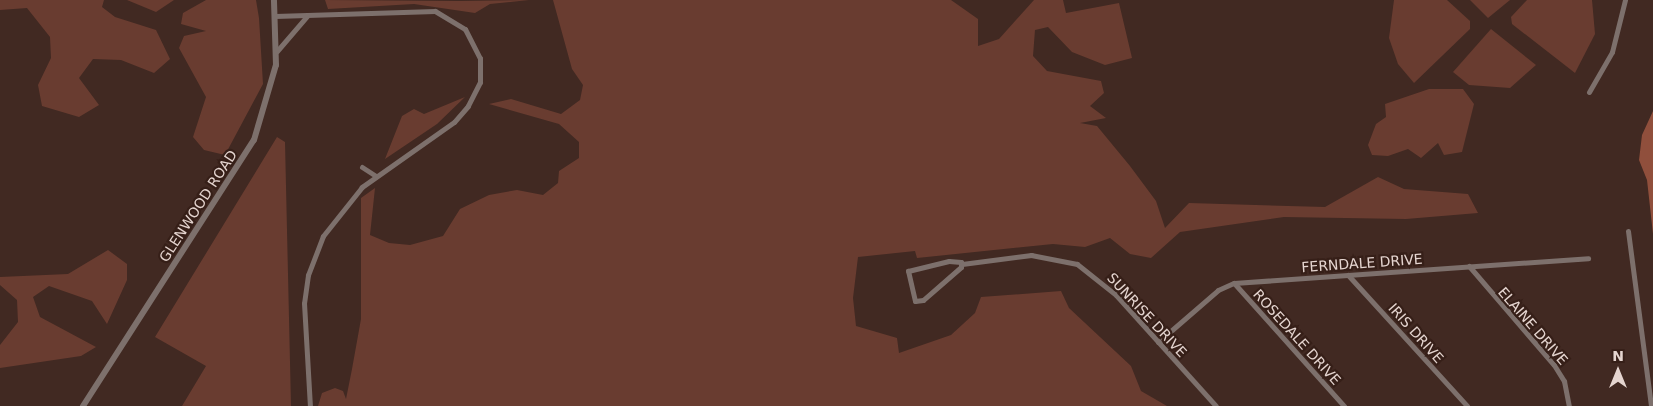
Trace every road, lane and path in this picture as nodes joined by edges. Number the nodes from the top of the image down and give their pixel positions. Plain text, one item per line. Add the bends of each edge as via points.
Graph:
1 (274, 0) edge
2 (1625, 0) edge
3 (275, 16) junction
4 (308, 16) junction
5 (277, 51) junction
6 (1589, 92) dead end
7 (362, 167) dead end
8 (376, 176) junction
9 (1628, 231) dead end
10 (1588, 258) dead end
11 (962, 264) junction
12 (1469, 266) junction
13 (1348, 275) junction
14 (1234, 284) junction
15 (1158, 342) junction
16 (84, 406) edge
17 (310, 406) edge
18 (1216, 406) edge
19 (1344, 406) edge
20 (1467, 406) edge
21 (1569, 406) edge
22 (1652, 406) edge

1 - 3 street, GLENWOOD ROAD
2 - 6 street via 1612,52
3 - 4 street
3 - 5 street, GLENWOOD ROAD
4 - 5 street
4 - 8 street via 435,11 459,24 477,47 480,82 468,106 454,122
5 - 16 street, GLENWOOD ROAD via 271,94 254,140
7 - 8 street
8 - 17 street via 332,221 308,275 304,326
9 - 22 street
10 - 12 street, FERNDALE DRIVE
11 - 11 street, SUNRISE DRIVE via 949,261 908,271 912,299 923,300
11 - 15 street, SUNRISE DRIVE via 1031,255 1077,264 1116,295
12 - 13 street, FERNDALE DRIVE
12 - 21 street, ELAINE DRIVE via 1554,365 1564,381
13 - 14 street, FERNDALE DRIVE
13 - 20 street, IRIS DRIVE
14 - 15 street, FERNDALE DRIVE via 1218,290
14 - 19 street, ROSEDALE DRIVE
15 - 18 street, SUNRISE DRIVE

